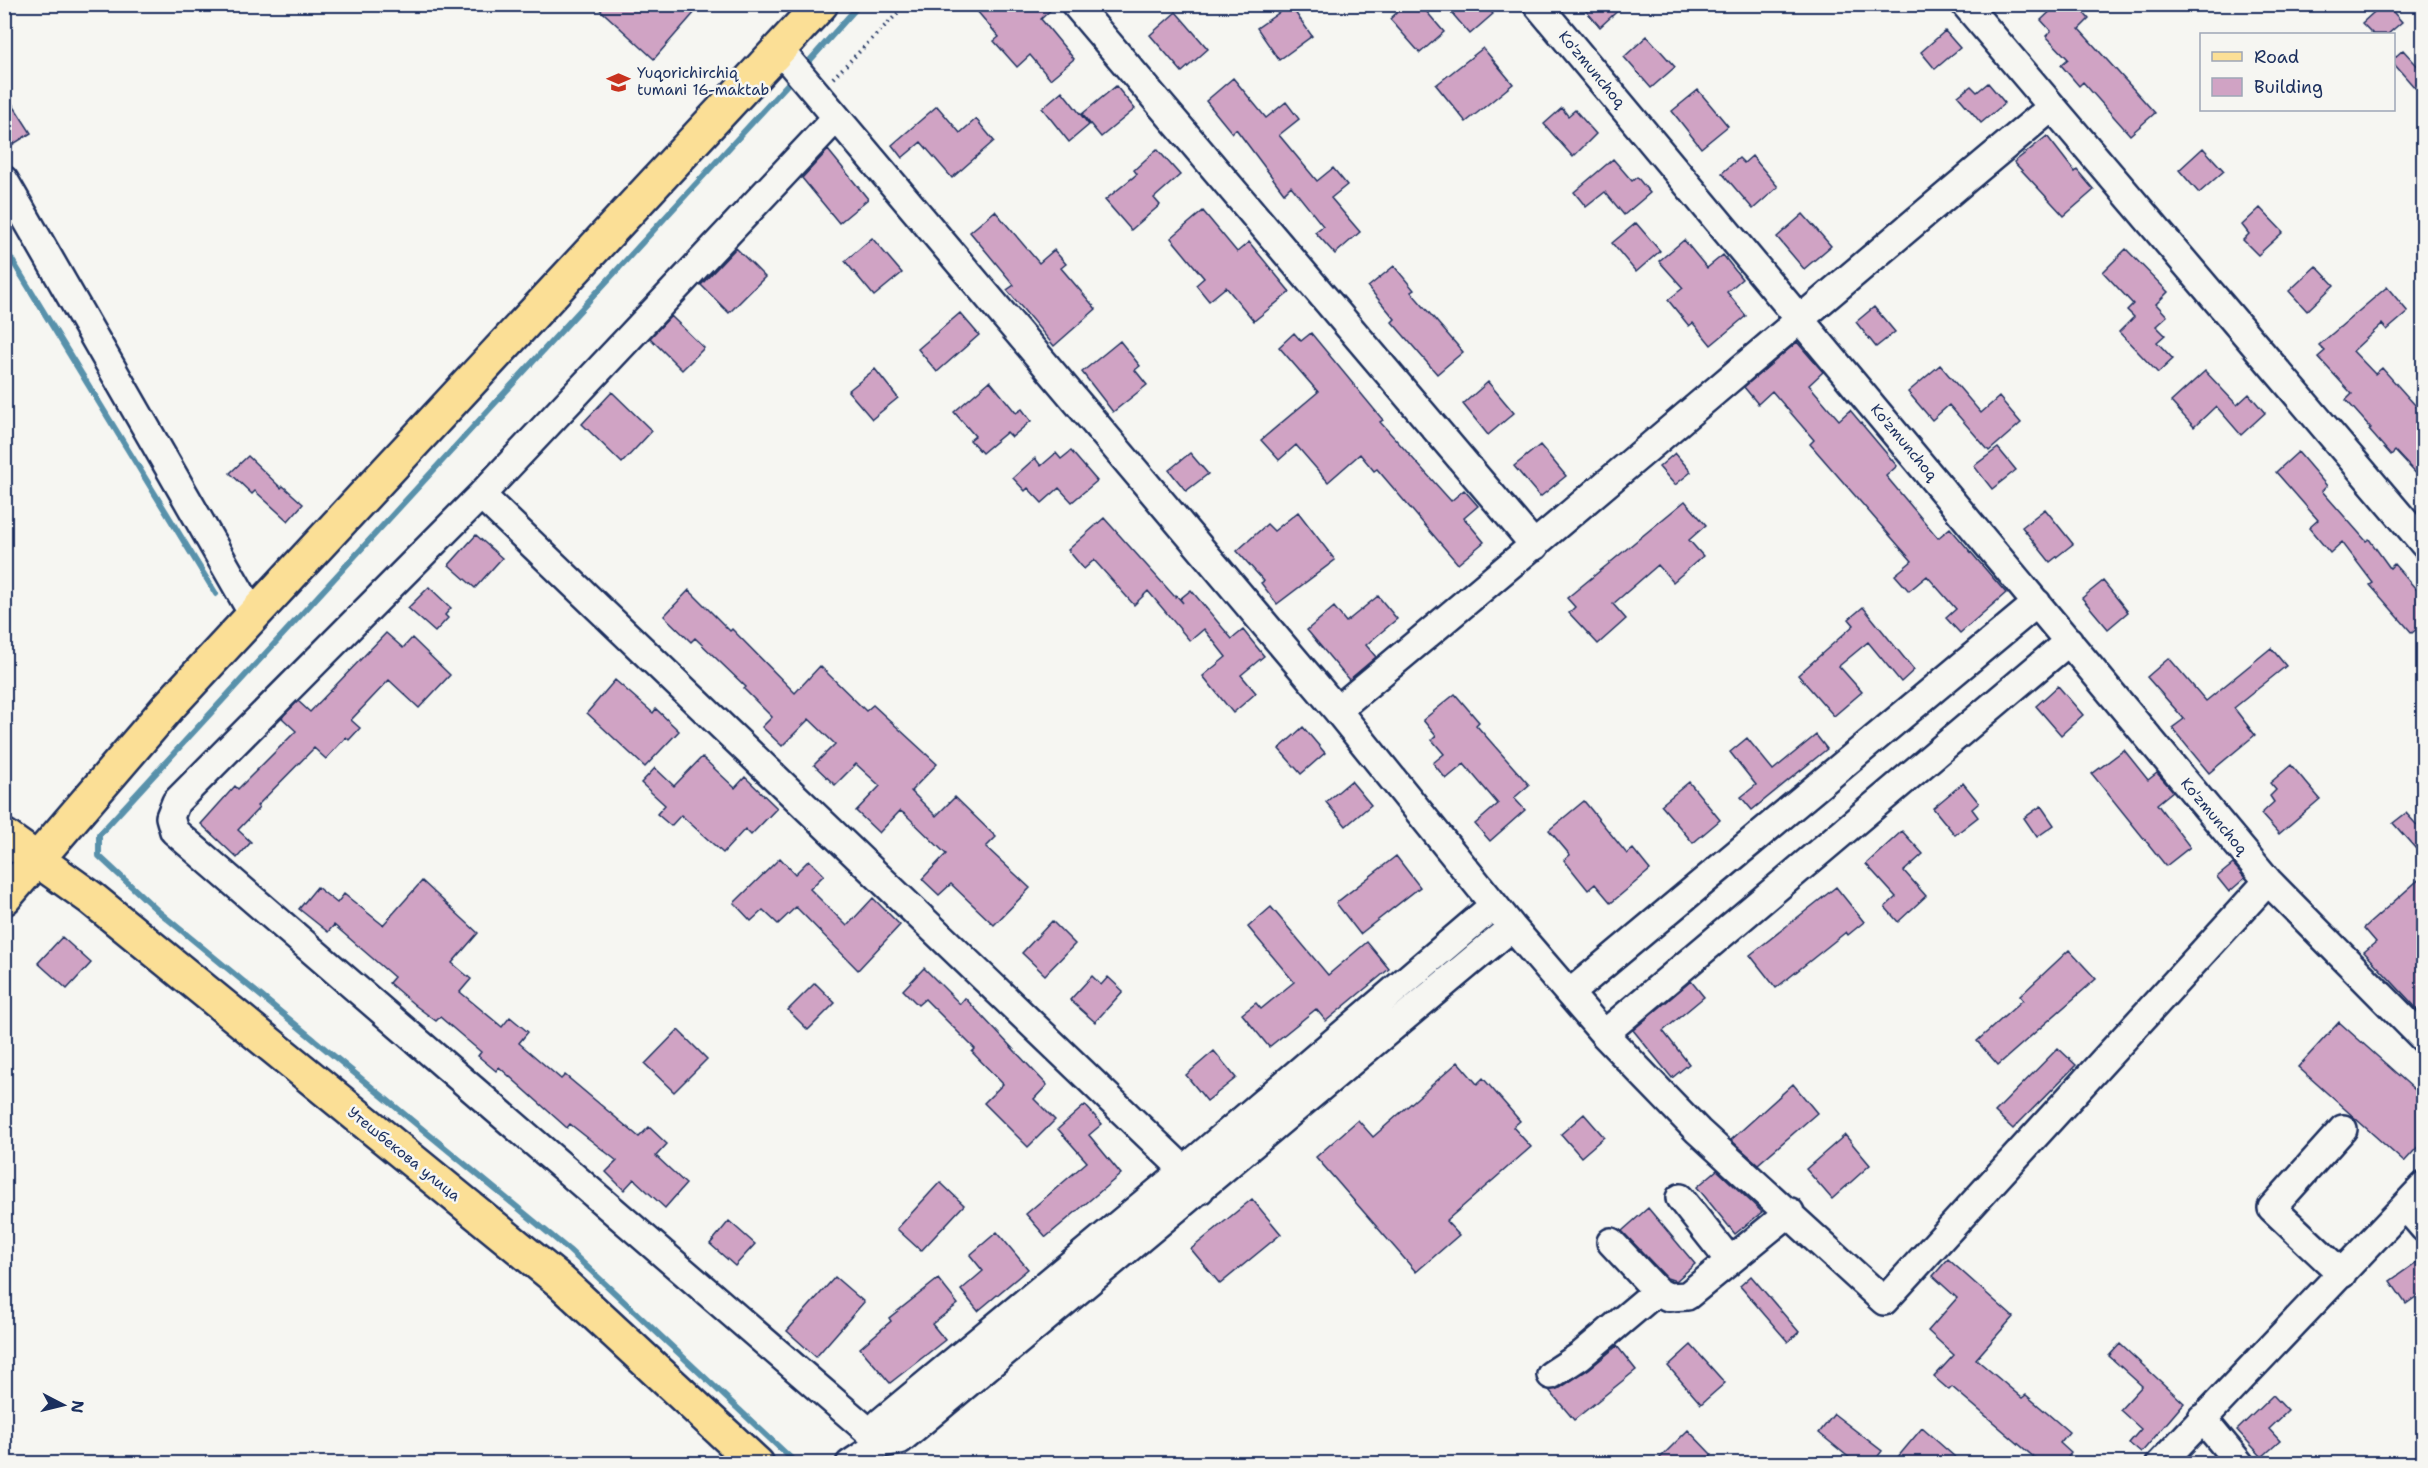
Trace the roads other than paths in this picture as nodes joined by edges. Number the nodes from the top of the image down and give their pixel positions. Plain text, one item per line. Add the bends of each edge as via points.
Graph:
1 (821, 4) edge
2 (838, 4) edge
3 (1076, 4) edge
4 (1537, 4) edge
5 (1965, 4) edge
6 (790, 62) junction
7 (2052, 106) junction
8 (836, 118) junction
9 (4, 180) edge
10 (1800, 317) junction
11 (481, 495) junction
12 (2424, 544) edge
13 (1535, 546) junction
14 (2037, 603) junction
15 (254, 616) junction
16 (2069, 641) junction
17 (1337, 710) junction
18 (87, 803) junction
19 (4, 836) edge
20 (38, 859) junction
21 (2268, 881) junction
22 (4, 897) edge
23 (1494, 905) junction
24 (1512, 927) junction
25 (1570, 993) junction
26 (1604, 1034) junction
27 (2424, 1039) edge
28 (2343, 1129) dead end
29 (1192, 1180) junction
30 (2424, 1186) edge
31 (1680, 1198) dead end
32 (2405, 1206) junction
33 (1790, 1212) junction
34 (2424, 1228) edge
35 (1611, 1242) dead end
36 (1730, 1261) junction
37 (2342, 1274) junction
38 (1657, 1291) junction
39 (1551, 1375) dead end
40 (2202, 1418) junction
41 (882, 1443) junction
42 (757, 1464) edge
43 (850, 1464) edge
44 (2160, 1464) edge
45 (2240, 1464) edge

1 - 15 main road
2 - 6 main road
3 - 13 street
4 - 10 street, Ko'zmunchoq
5 - 7 street
6 - 8 street
6 - 18 main road via 284,603
7 - 10 street
7 - 12 street
8 - 11 street
8 - 17 street
9 - 15 street
10 - 13 street
10 - 14 street, Ko'zmunchoq
11 - 29 street
11 - 41 street via 176,802 170,817 174,831
13 - 17 street
14 - 16 street, Ko'zmunchoq
14 - 25 street
15 - 18 main road via 169,706
16 - 21 street, Ko'zmunchoq
16 - 26 street
17 - 23 street
18 - 20 main road
19 - 20 main road, Утешбекова улица
20 - 22 main road
20 - 42 main road, Утешбекова улица via 91,898 561,1282
21 - 27 street, Ko'zmunchoq
21 - 33 street via 1884,1301
23 - 24 street
23 - 29 street
24 - 25 street
24 - 29 street
25 - 26 street
26 - 33 street via 1698,1131
28 - 37 street via 2272,1208
29 - 41 street via 900,1440
30 - 32 street
31 - 36 street
32 - 34 street
32 - 37 street
33 - 36 street
35 - 38 street
36 - 38 street via 1687,1296 1668,1297
37 - 40 street
38 - 39 street via 1580,1356
40 - 44 street
40 - 45 street
41 - 43 street

